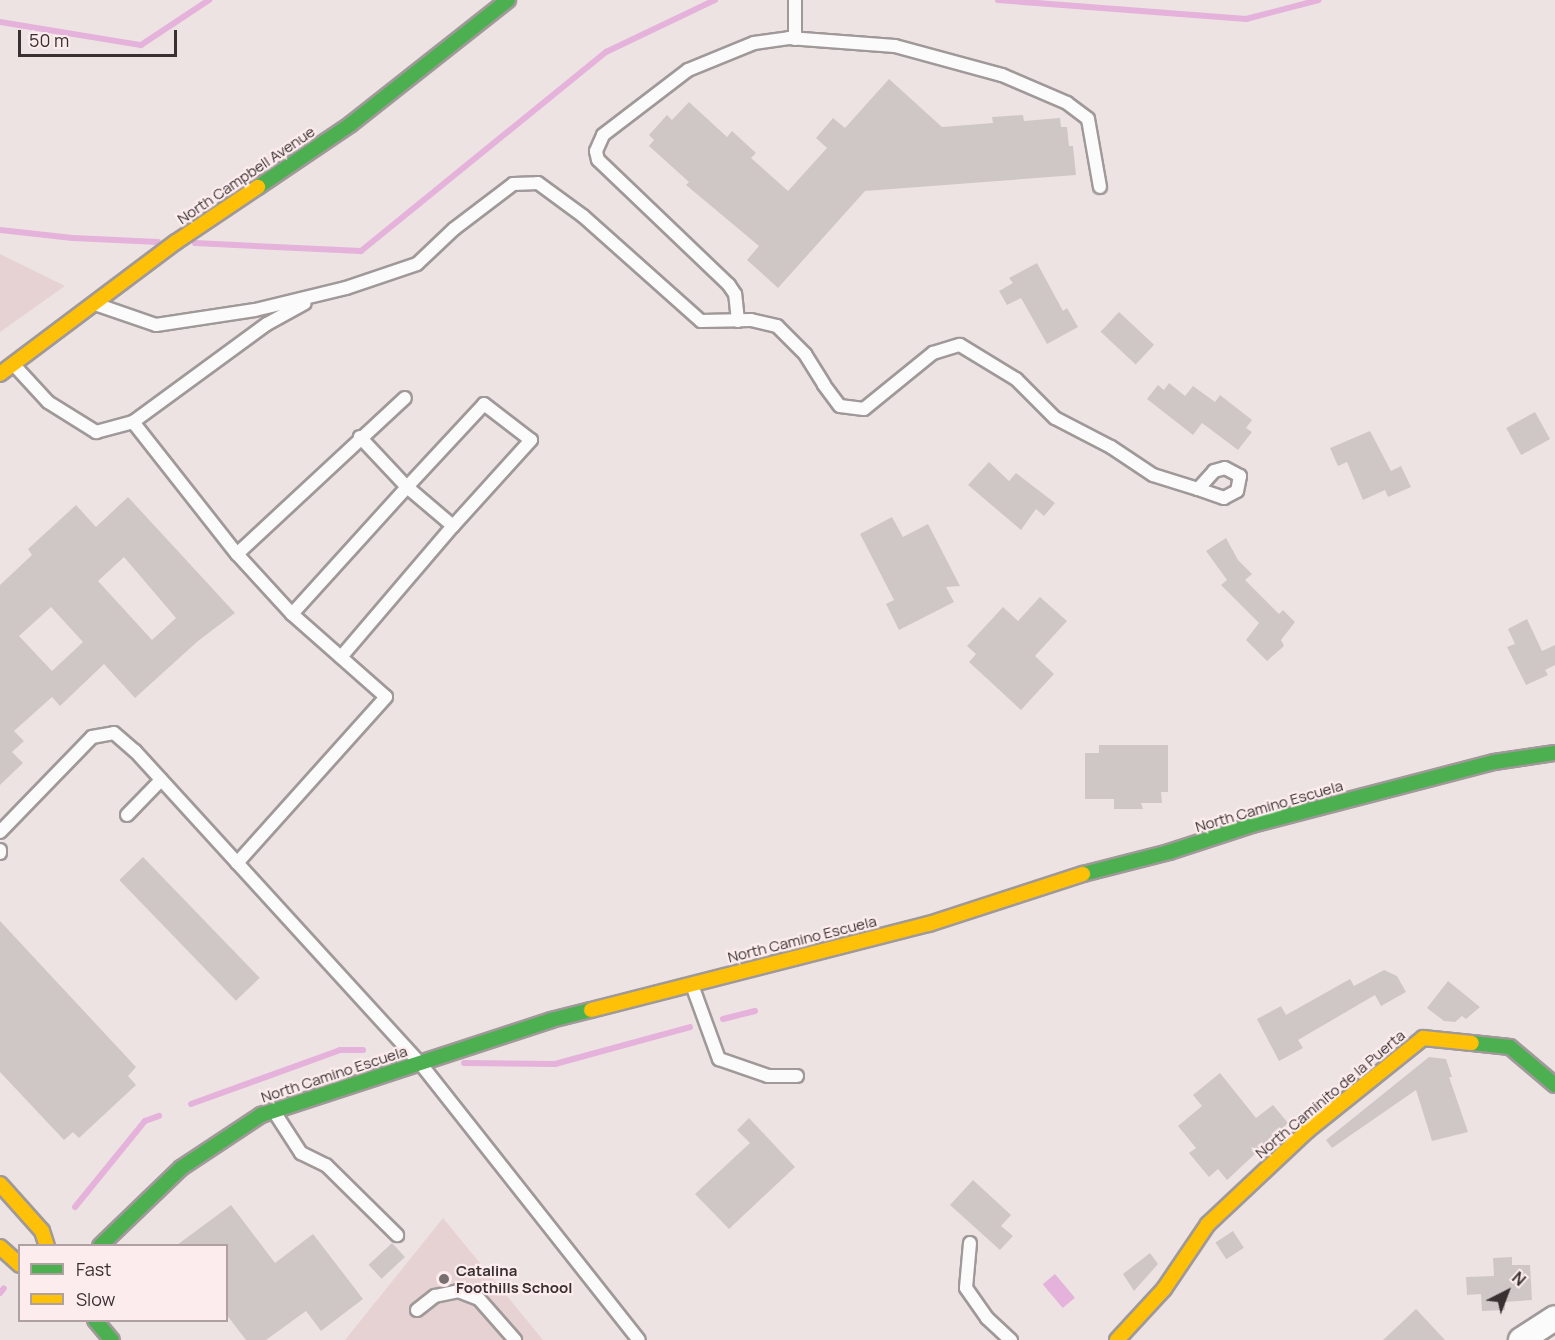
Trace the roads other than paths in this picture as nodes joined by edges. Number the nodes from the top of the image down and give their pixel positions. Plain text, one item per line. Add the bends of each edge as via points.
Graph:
1 (508, 0) edge
2 (795, 5) edge
3 (795, 39) junction
4 (1100, 187) dead end
5 (317, 296) junction
6 (94, 303) junction
7 (738, 321) junction
8 (14, 364) junction
9 (0, 374) edge
10 (405, 398) dead end
11 (133, 422) junction
12 (360, 437) junction
13 (407, 487) junction
14 (1198, 489) dead end
15 (453, 526) junction
16 (237, 554) junction
17 (292, 614) junction
18 (341, 657) junction
19 (1555, 753) edge
20 (161, 780) junction
21 (127, 814) dead end
22 (0, 832) edge
23 (237, 863) junction
24 (692, 984) junction
25 (420, 1063) junction
26 (797, 1076) dead end
27 (1555, 1085) edge
28 (273, 1111) junction
29 (0, 1184) edge
30 (397, 1235) dead end
31 (970, 1243) dead end
32 (47, 1244) edge
33 (101, 1244) edge
34 (0, 1247) edge
35 (18, 1263) edge
36 (417, 1310) dead end
37 (1555, 1318) edge
38 (97, 1322) edge
39 (112, 1340) edge
40 (515, 1340) edge
41 (639, 1340) edge
42 (1011, 1340) edge
43 (1117, 1340) edge
44 (1521, 1340) edge

1 - 6 street, North Campbell Avenue via 351,124 176,242
2 - 3 lane
3 - 4 lane via 895,46 1002,75 1067,103 1089,118
3 - 7 lane via 754,43 688,70 603,135 596,151 598,160 729,285 735,294
5 - 6 lane via 156,325
5 - 7 lane via 417,264 454,229 513,184 538,183 583,216 702,321
5 - 11 lane via 267,324
6 - 8 street, North Campbell Avenue
7 - 14 lane via 777,326 806,354 840,406 864,409 933,353 960,345 1016,379 1055,418 1112,447 1153,475
8 - 9 street, North Campbell Avenue
8 - 11 lane via 48,402 96,432
10 - 12 lane
11 - 16 lane
12 - 13 lane
12 - 16 lane
13 - 15 lane
13 - 15 lane via 484,404 531,440
13 - 17 lane
15 - 18 lane
16 - 17 lane
17 - 18 lane
18 - 23 lane via 386,697
19 - 24 street, North Camino Escuela via 1494,762 1263,822 929,924
20 - 21 lane
20 - 22 lane via 114,733 92,737
20 - 23 lane
23 - 25 lane
24 - 25 street, North Camino Escuela via 551,1020
24 - 26 lane via 719,1059 768,1076
25 - 28 street, North Camino Escuela
25 - 41 lane
27 - 43 street, North Caminito de la Puerta via 1510,1047 1423,1038 1307,1131 1208,1224 1164,1289
28 - 30 lane via 301,1153 326,1165
28 - 33 street, North Camino Escuela via 181,1168
29 - 32 street via 42,1231
31 - 42 lane via 966,1288 987,1318
34 - 35 street
36 - 40 lane via 435,1296 458,1291 479,1299
37 - 44 street
38 - 39 street

